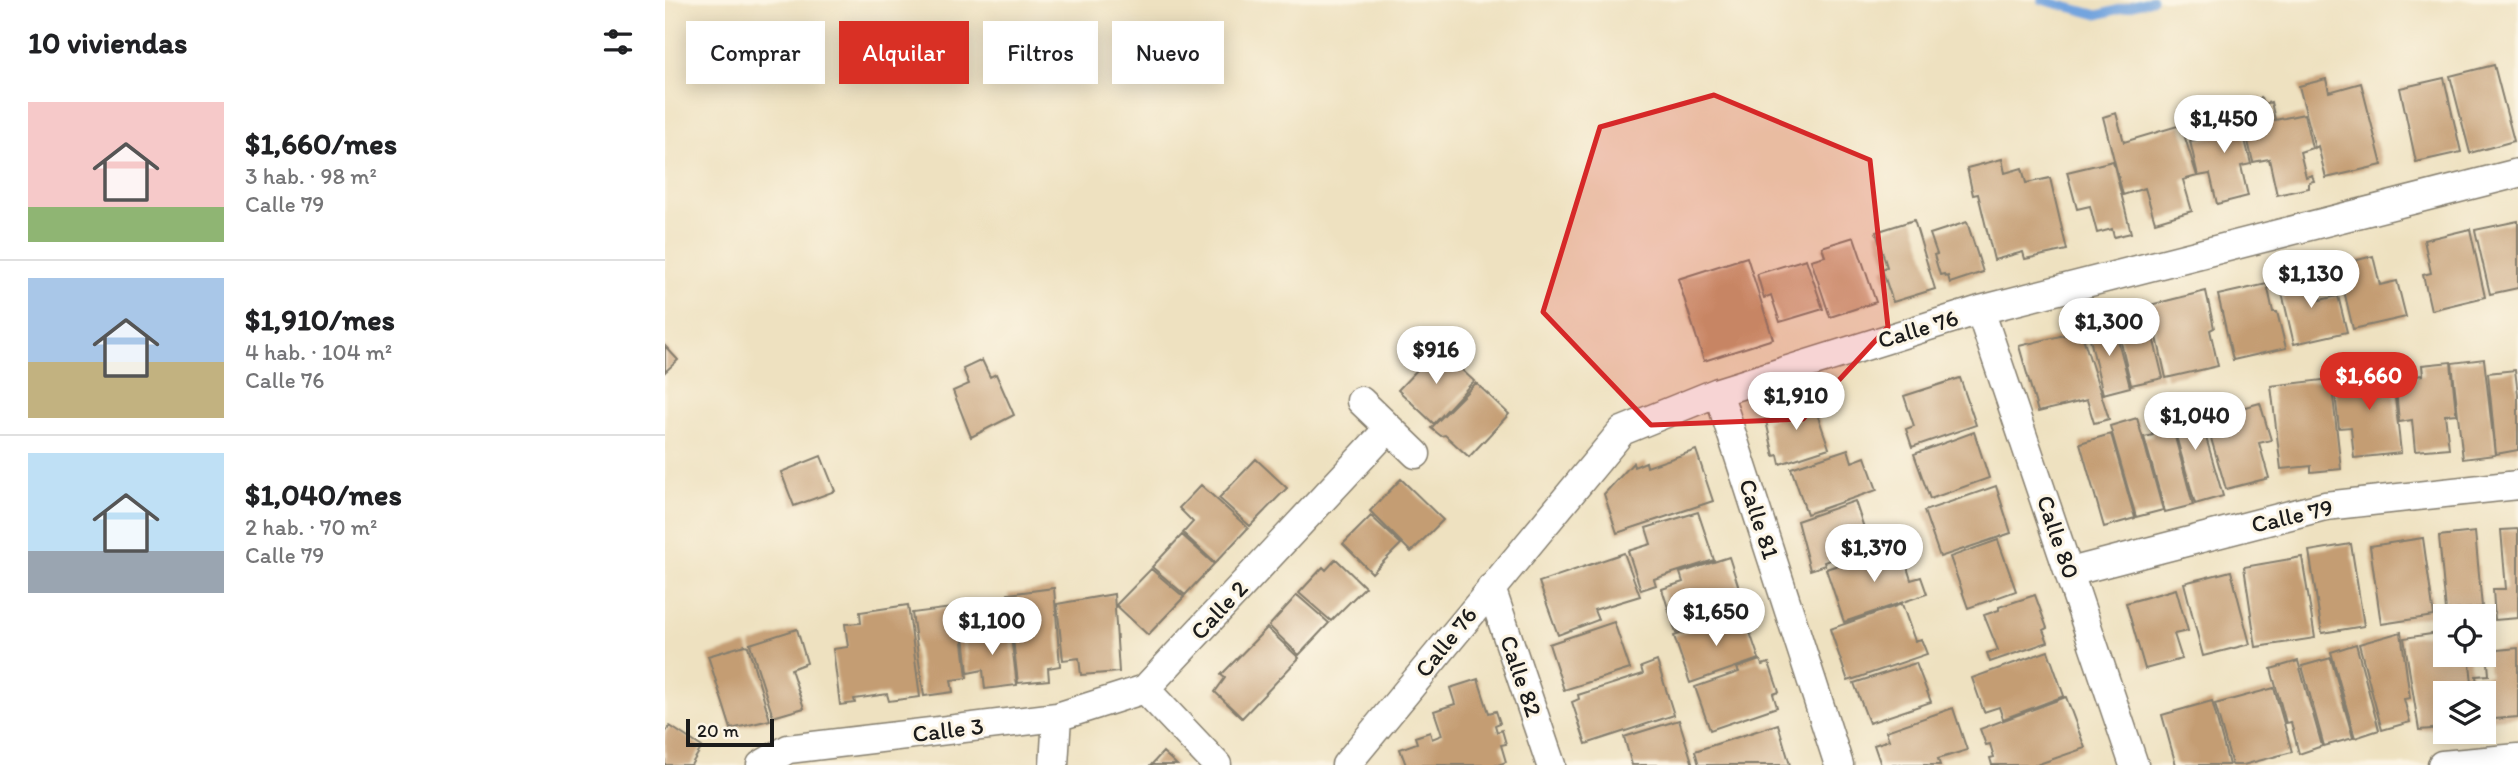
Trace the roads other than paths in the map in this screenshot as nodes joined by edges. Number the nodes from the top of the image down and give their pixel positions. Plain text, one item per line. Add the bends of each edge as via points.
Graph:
1 (2518, 173) edge
2 (1980, 310) junction
3 (1718, 392) junction
4 (1361, 401) dead end
5 (1389, 428) junction
6 (1416, 454) dead end
7 (2518, 485) edge
8 (2070, 572) junction
9 (1491, 588) junction
10 (1145, 689) junction
11 (1057, 717) junction
12 (2518, 758) edge
13 (761, 765) edge
14 (1054, 765) edge
15 (1217, 765) edge
16 (1346, 765) edge
17 (1551, 765) edge
18 (1839, 765) edge
19 (2134, 765) edge
20 (2442, 765) edge

1 - 2 street, Calle 76
2 - 3 street, Calle 76
2 - 8 street, Calle 80
3 - 9 street, Calle 76 via 1622,431
3 - 18 street, Calle 81
4 - 5 street
5 - 6 street
5 - 10 street, Calle 2
7 - 8 street, Calle 79 via 2325,506
8 - 19 street, Calle 80
9 - 16 street, Calle 76
9 - 17 street, Calle 82
10 - 11 street, Calle 2
10 - 15 street
11 - 13 street, Calle 3 via 788,748
11 - 14 street
12 - 20 street

